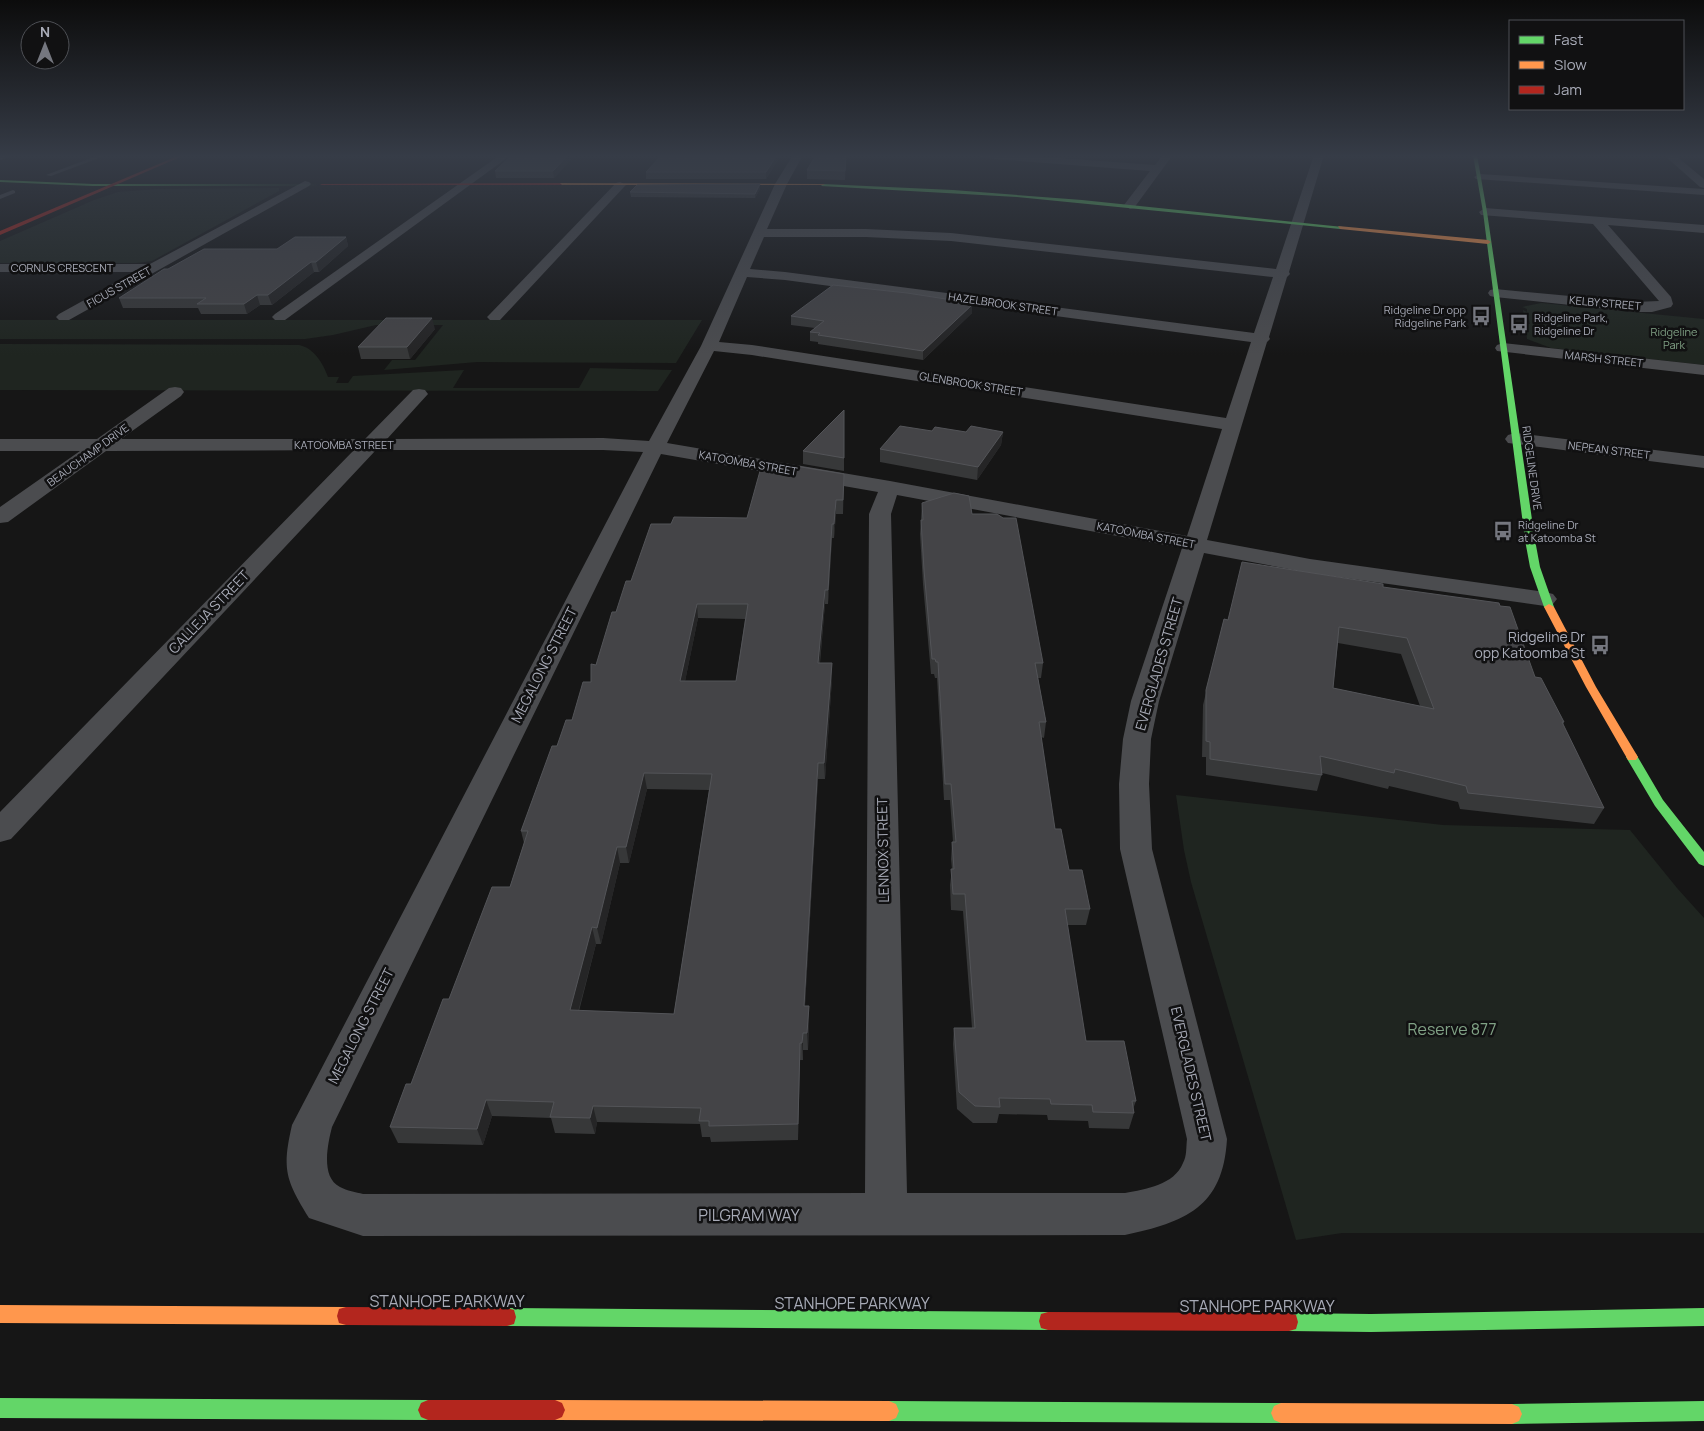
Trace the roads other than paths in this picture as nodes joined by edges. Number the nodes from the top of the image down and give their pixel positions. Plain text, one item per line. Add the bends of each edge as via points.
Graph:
1 (27, 222) edge
2 (237, 222) edge
3 (412, 222) edge
4 (584, 222) edge
5 (766, 222) edge
6 (1299, 222) joint
7 (1486, 222) edge
8 (1598, 222) edge
9 (1607, 222) edge
10 (1704, 229) edge
11 (0, 233) edge
12 (761, 234) junction
13 (1488, 242) junction
14 (0, 268) edge
15 (153, 268) junction
16 (743, 273) junction
17 (1282, 274) junction
18 (1496, 293) junction
19 (64, 317) dead end
20 (280, 317) dead end
21 (495, 317) dead end
22 (1262, 339) junction
23 (709, 346) junction
24 (1503, 348) junction
25 (1704, 370) edge
26 (175, 392) dead end
27 (419, 394) dead end
28 (1234, 425) junction
29 (1515, 439) junction
30 (0, 445) edge
31 (102, 445) junction
32 (369, 445) junction
33 (655, 447) junction
34 (1704, 462) edge
35 (890, 487) junction
36 (0, 517) edge
37 (1195, 544) junction
38 (1545, 599) junction
39 (0, 831) edge
40 (1693, 849) junction
41 (1704, 857) edge
42 (1704, 861) edge
43 (309, 1180) joint
44 (1196, 1184) joint
45 (886, 1215) junction
46 (0, 1314) edge
47 (1704, 1317) edge
48 (0, 1408) edge
49 (1704, 1411) edge

1 - 11 street
2 - 15 street, FICUS STREET
3 - 20 street
4 - 21 street
5 - 12 street, MEGALONG STREET
6 - 13 street
6 - 17 street, EVERGLADES STREET
7 - 13 street, RIDGELINE DRIVE
8 - 18 street, KELBY STREET via 1666,300 1666,304 1635,307
9 - 10 street
12 - 16 street, MEGALONG STREET
12 - 17 street via 866,233 951,237
13 - 18 street, RIDGELINE DRIVE
14 - 15 street, CORNUS CRESCENT
15 - 19 street, FICUS STREET
16 - 22 street, HAZELBROOK STREET via 795,277
16 - 23 street, MEGALONG STREET
17 - 22 street, EVERGLADES STREET
18 - 24 street, RIDGELINE DRIVE
22 - 28 street, EVERGLADES STREET
23 - 28 street, GLENBROOK STREET
23 - 33 street, MEGALONG STREET
24 - 25 street, MARSH STREET
24 - 29 street, RIDGELINE DRIVE
26 - 31 street, BEAUCHAMP DRIVE
27 - 32 street, CALLEJA STREET
28 - 37 street, EVERGLADES STREET
29 - 34 street, NEPEAN STREET
29 - 38 street, RIDGELINE DRIVE via 1535,567
30 - 31 street, KATOOMBA STREET
31 - 32 street, KATOOMBA STREET
31 - 36 street, BEAUCHAMP DRIVE
32 - 33 street, KATOOMBA STREET via 603,444
32 - 39 street, CALLEJA STREET
33 - 35 street, KATOOMBA STREET
33 - 43 street, MEGALONG STREET via 330,1086 312,1125 306,1153
35 - 37 street, KATOOMBA STREET
35 - 45 street, LENNOX STREET via 880,514
37 - 38 street, KATOOMBA STREET via 1356,573
37 - 44 street, EVERGLADES STREET via 1145,701 1137,739 1134,784 1136,849 1207,1139 1207,1153
38 - 40 street, RIDGELINE DRIVE via 1638,768
40 - 41 street
40 - 42 street, RIDGELINE DRIVE
43 - 45 street, PILGRAM WAY via 324,1204 363,1215
44 - 45 street, PILGRAM WAY via 1171,1202 1125,1214
46 - 47 street, STANHOPE PARKWAY via 1371,1323
48 - 49 street via 1558,1414

